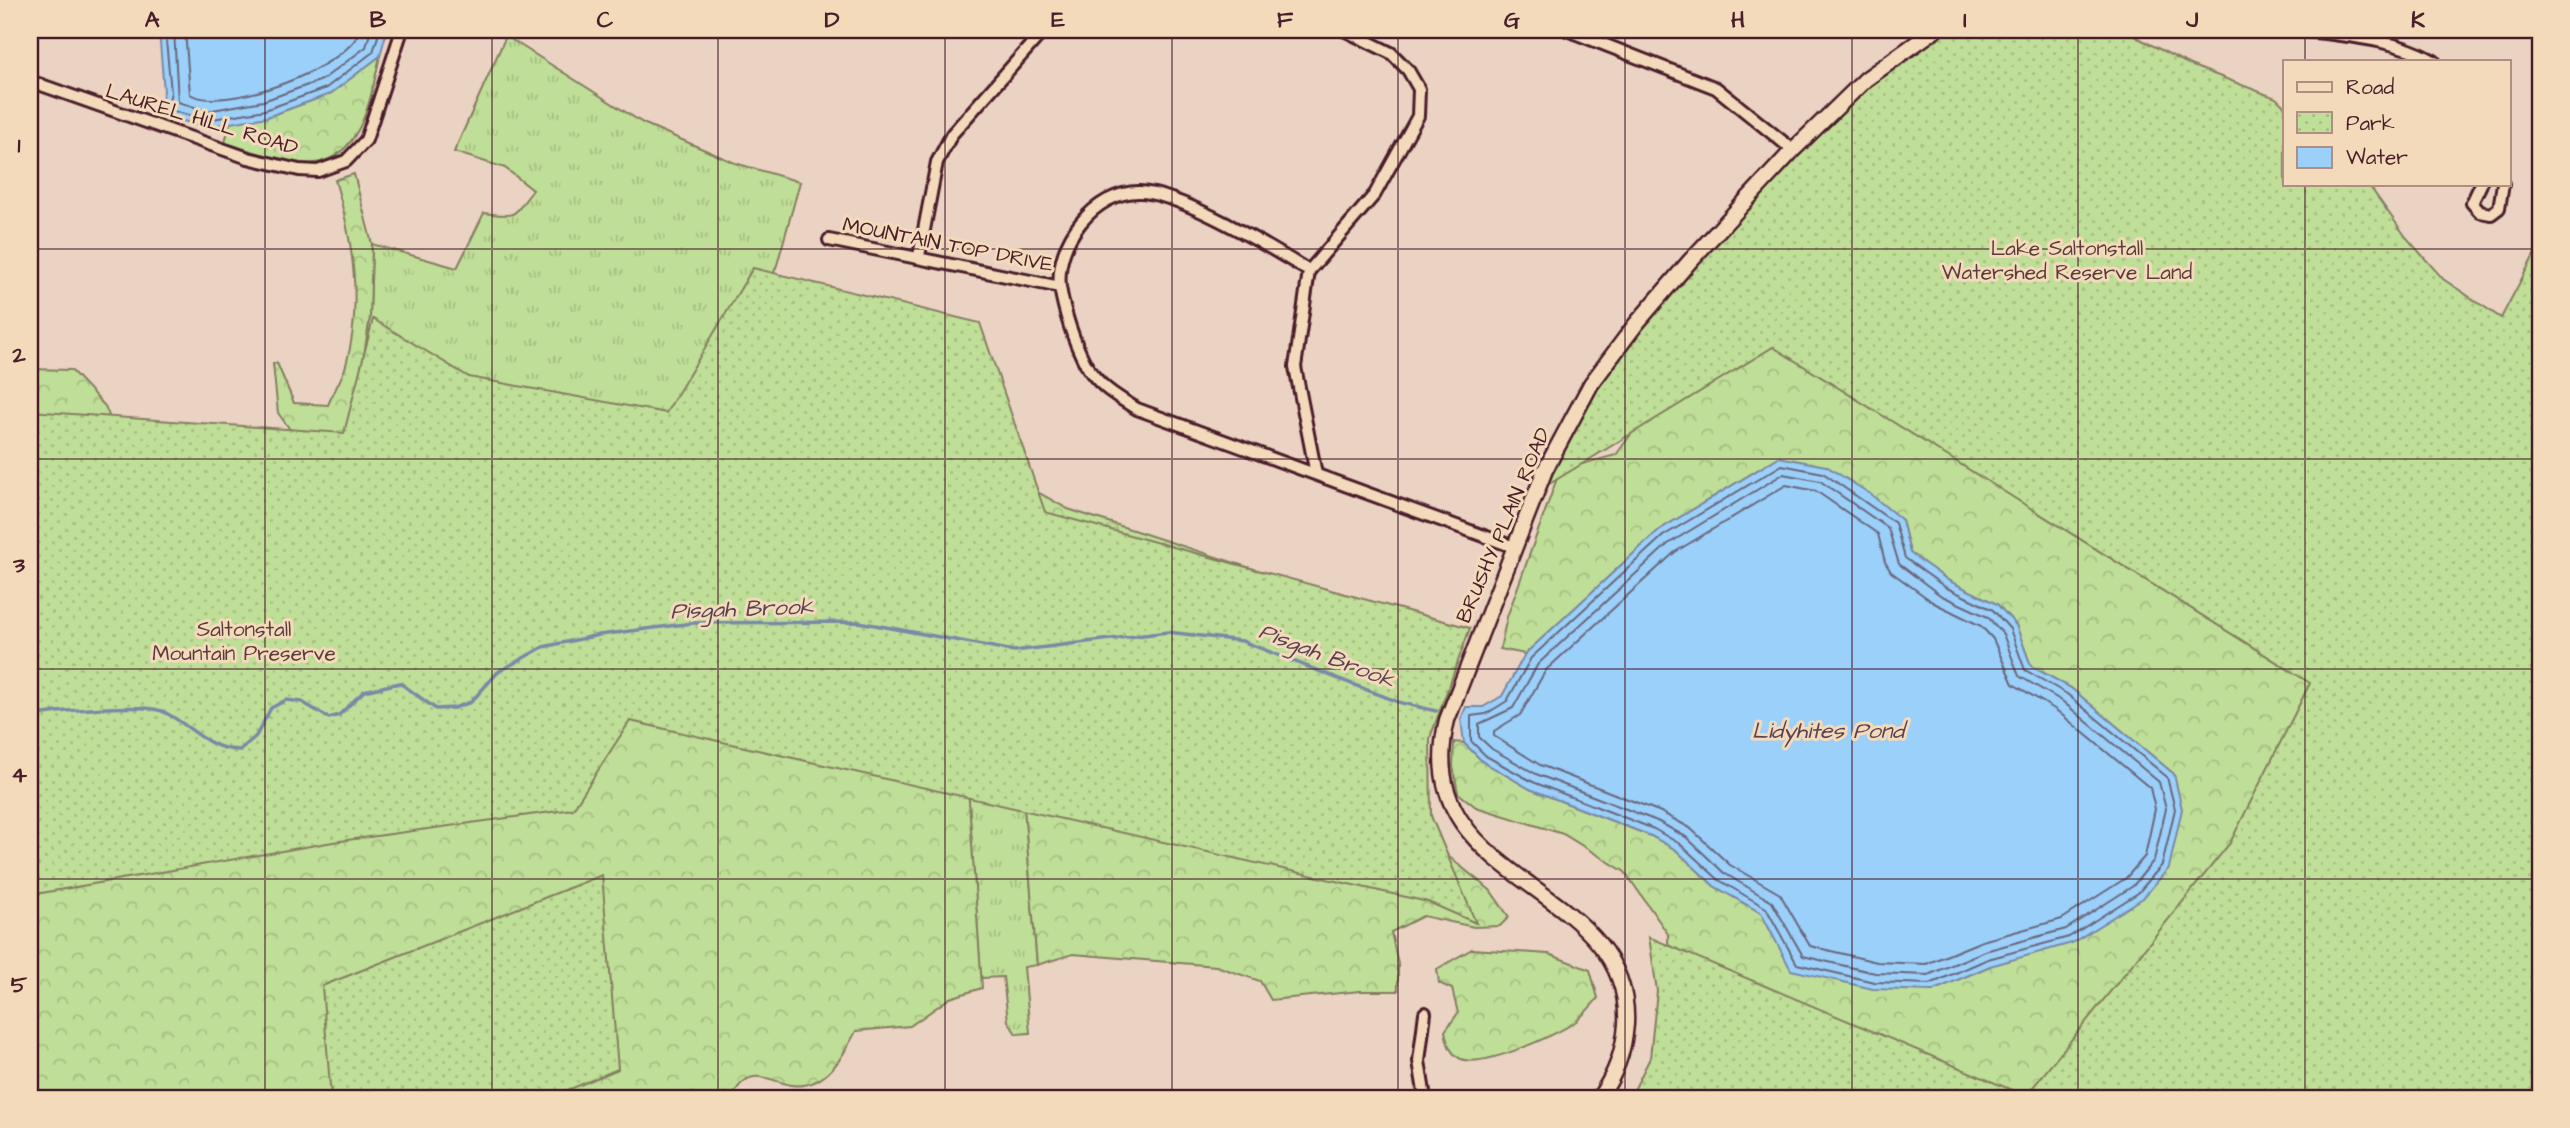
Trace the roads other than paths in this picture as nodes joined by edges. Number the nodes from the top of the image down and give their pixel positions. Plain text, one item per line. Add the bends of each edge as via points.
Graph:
1 (402, 30) edge
2 (1044, 30) edge
3 (1344, 30) edge
4 (1567, 30) edge
5 (1935, 30) edge
6 (2298, 30) edge
7 (2432, 60) edge
8 (30, 81) edge
9 (1793, 150) junction
10 (2480, 186) edge
11 (2503, 186) edge
12 (829, 240) dead end
13 (919, 256) junction
14 (1309, 271) junction
15 (1060, 287) junction
16 (1316, 474) junction
17 (1514, 547) junction
18 (1425, 1013) dead end
19 (1425, 1098) edge
20 (1599, 1098) edge

1 - 8 street, LAUREL HILL ROAD via 366,140 346,161 318,171 248,158
2 - 13 street via 952,134 937,162
3 - 14 street via 1391,53 1408,70 1419,89 1418,116 1375,194
4 - 9 street via 1716,88
5 - 9 main road, BRUSHY PLAIN ROAD via 1866,79
6 - 7 street via 2386,43
9 - 17 main road, BRUSHY PLAIN ROAD via 1672,282 1591,384 1545,470
10 - 11 street via 2472,203 2480,212 2491,214 2499,208
12 - 13 street, MOUNTAIN TOP DRIVE
13 - 15 street, MOUNTAIN TOP DRIVE
14 - 15 street via 1251,236 1141,192 1117,195 1093,207 1073,236 1061,265
14 - 16 street via 1295,367
15 - 16 street via 1082,355 1104,388 1136,409
16 - 17 street
17 - 20 main road, BRUSHY PLAIN ROAD via 1447,720 1444,778 1452,806 1475,841 1580,923 1613,966 1622,987 1625,1035 1614,1074
18 - 19 street via 1419,1061

